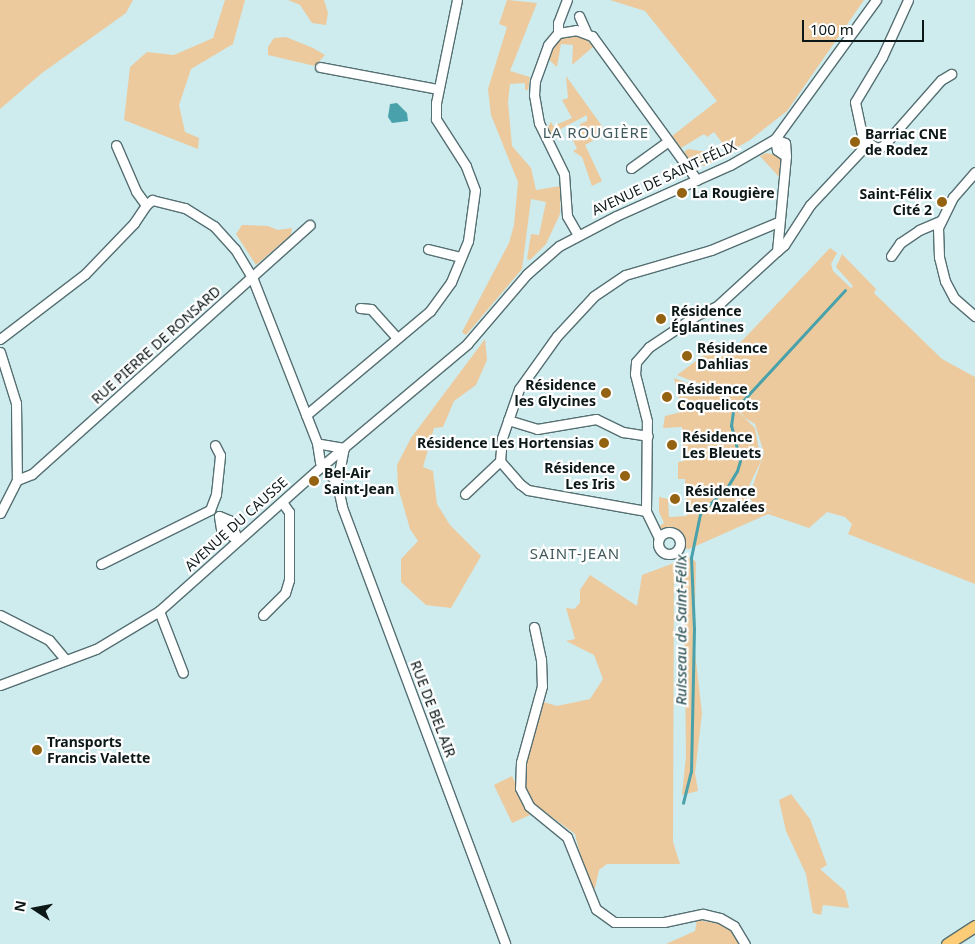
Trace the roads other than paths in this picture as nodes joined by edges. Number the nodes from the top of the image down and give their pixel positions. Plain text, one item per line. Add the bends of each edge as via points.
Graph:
1 (457, 0) edge
2 (567, 0) edge
3 (876, 0) edge
4 (908, 0) edge
5 (579, 16) dead end
6 (586, 32) junction
7 (558, 33) junction
8 (320, 67) dead end
9 (951, 74) dead end
10 (438, 90) junction
11 (775, 139) junction
12 (667, 142) junction
13 (867, 144) junction
14 (116, 145) dead end
15 (631, 168) dead end
16 (975, 172) edge
17 (697, 180) junction
18 (146, 205) junction
19 (940, 221) junction
20 (778, 222) junction
21 (310, 225) dead end
22 (578, 234) junction
23 (428, 249) dead end
24 (776, 251) junction
25 (891, 256) dead end
26 (461, 257) junction
27 (252, 277) junction
28 (360, 308) dead end
29 (975, 316) edge
30 (397, 338) junction
31 (0, 339) edge
32 (467, 344) joint
33 (0, 352) edge
34 (306, 415) junction
35 (508, 420) junction
36 (648, 436) junction
37 (317, 443) junction
38 (215, 444) dead end
39 (344, 448) junction
40 (500, 461) junction
41 (323, 465) junction
42 (17, 480) junction
43 (337, 483) junction
44 (465, 494) dead end
45 (282, 502) junction
46 (210, 510) junction
47 (646, 511) junction
48 (0, 512) edge
49 (659, 538) dead end
50 (238, 540) junction
51 (101, 564) dead end
52 (159, 611) junction
53 (0, 615) edge
54 (263, 615) dead end
55 (534, 627) dead end
56 (65, 659) junction
57 (183, 673) dead end
58 (0, 685) edge
59 (975, 926) edge
60 (505, 944) edge
61 (745, 944) edge
62 (947, 944) edge

1 - 10 street
2 - 7 street via 558,23
3 - 11 street, AVENUE DE SAINT-FÉLIX
4 - 13 street via 882,57 855,102
5 - 6 street
6 - 7 street
6 - 12 street via 601,47
7 - 22 street via 542,59 535,81 534,100 539,123 564,174 567,216
8 - 10 street
9 - 13 street via 941,80 883,146 877,148
10 - 26 street via 436,119 466,166 475,190 468,241
11 - 17 street, AVENUE DE SAINT-FÉLIX
11 - 20 street via 785,143 786,156
12 - 15 street
12 - 17 street
13 - 24 street via 810,206 784,246
14 - 18 street via 136,191
16 - 19 street via 952,198
17 - 22 street, AVENUE DE SAINT-FÉLIX
18 - 27 street via 152,200 185,208 214,226 235,249
18 - 31 street via 134,223 84,274
19 - 25 street via 900,243
19 - 29 street via 939,257 945,281 954,298
20 - 24 street
20 - 35 street via 711,250 624,275 594,296 557,336 519,389
21 - 27 street, RUE PIERRE DE RONSARD
22 - 32 street, AVENUE DE SAINT-FÉLIX via 527,274
23 - 26 street
24 - 36 street via 717,306 697,315 645,350 639,358 635,374
26 - 30 street via 451,282 430,311
27 - 34 street
27 - 42 street, RUE PIERRE DE RONSARD via 32,474
28 - 30 street via 371,309
30 - 34 street
32 - 39 street, AVENUE DU CAUSSE
33 - 42 street via 16,403
34 - 37 street
35 - 36 street via 537,429 596,419 623,432
35 - 40 street
36 - 47 street
37 - 39 street
37 - 41 street
38 - 46 street via 220,455 216,494
39 - 41 street, AVENUE DU CAUSSE
39 - 43 street, RUE DE BEL AIR
40 - 44 street
40 - 47 street via 528,490
41 - 43 street, RUE DE BEL AIR
41 - 45 street, AVENUE DU CAUSSE
42 - 48 street
43 - 60 street, RUE DE BEL AIR via 343,509
45 - 50 street, AVENUE DU CAUSSE
45 - 54 street via 289,512 289,580 285,593
46 - 50 street via 229,520
46 - 51 street
47 - 49 street
50 - 52 street, AVENUE DU CAUSSE
52 - 56 street, AVENUE DU CAUSSE via 104,645
52 - 57 street
53 - 56 street via 49,640
55 - 61 street via 541,658 542,686 521,762 520,788 529,806 567,837 596,909 614,922 664,922 703,914 734,926
56 - 58 street, AVENUE DU CAUSSE
59 - 62 main road

